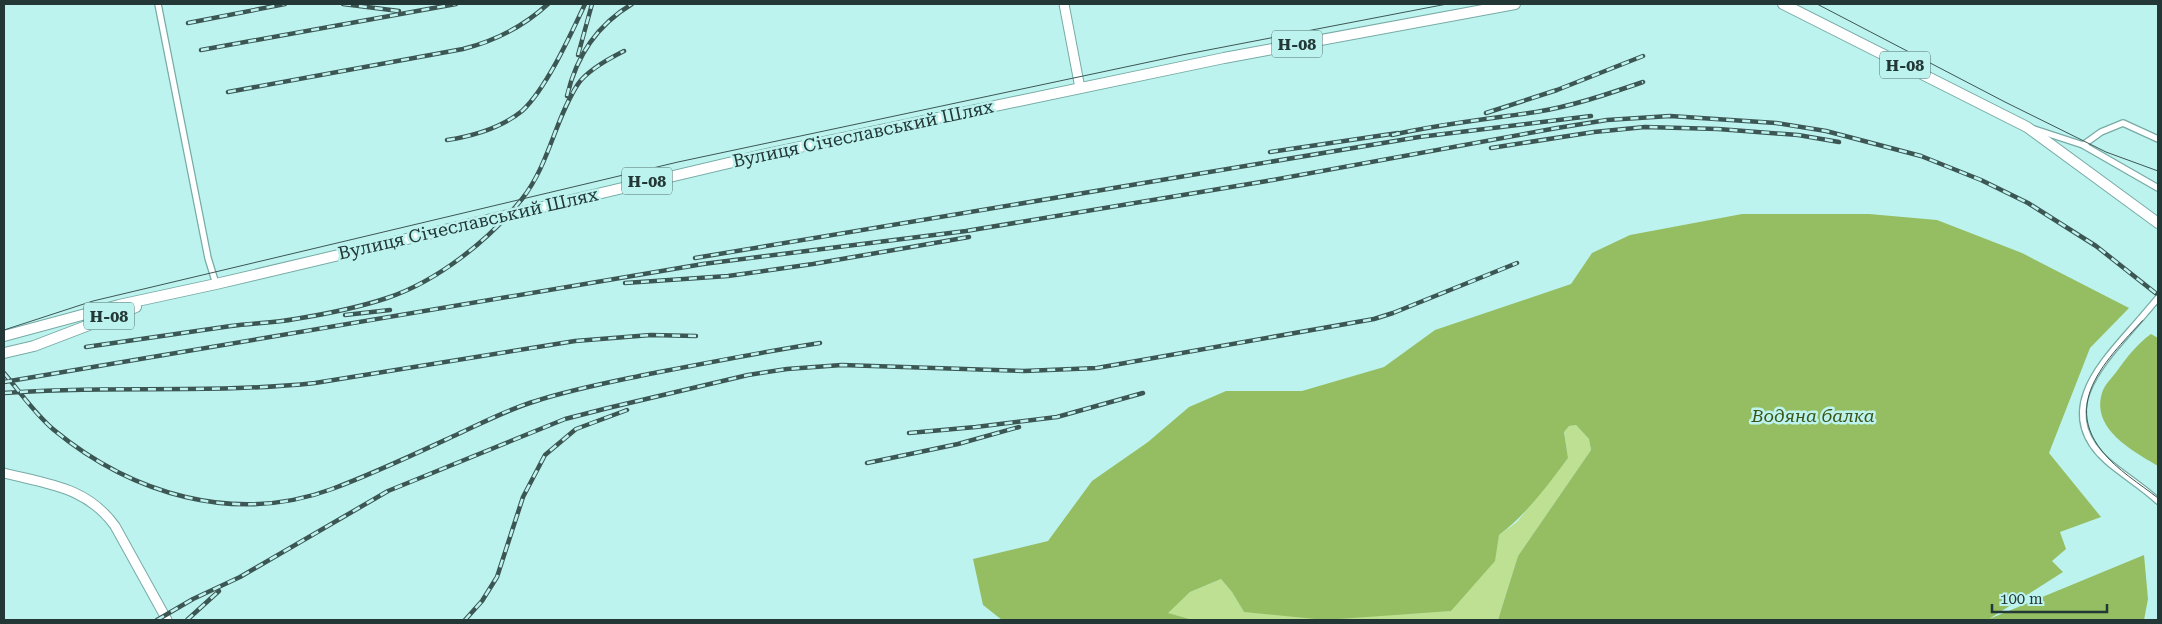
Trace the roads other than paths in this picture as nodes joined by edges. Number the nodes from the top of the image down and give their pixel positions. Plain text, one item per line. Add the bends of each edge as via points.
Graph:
1 (158, 4) edge
2 (1064, 4) edge
3 (1515, 4) edge
4 (1783, 4) edge
5 (1080, 88) junction
6 (2027, 127) junction
7 (2158, 139) edge
8 (2083, 145) junction
9 (2158, 188) edge
10 (2158, 223) edge
11 (216, 284) junction
12 (2158, 298) edge
13 (4, 336) edge
14 (4, 353) edge
15 (4, 473) edge
16 (2158, 501) edge
17 (167, 620) edge

1 - 11 street via 208,258
2 - 5 main road
3 - 5 main road, Вулиця Січеславський Шлях / Н-08
4 - 6 main road, Н-08
5 - 11 main road, Вулиця Січеславський Шлях / Н-08 via 771,153
6 - 8 street
6 - 10 main road, Н-08
7 - 8 street via 2123,122
8 - 9 street
11 - 13 main road, Вулиця Січеславський Шлях / Н-08 via 119,305
11 - 14 main road, Вулиця Січеславський Шлях / Н-08 via 119,312 34,346
12 - 16 street, bridge via 2100,367 2089,383 2083,404 2085,430 2092,444 2106,460
15 - 17 main road via 78,493 105,512

